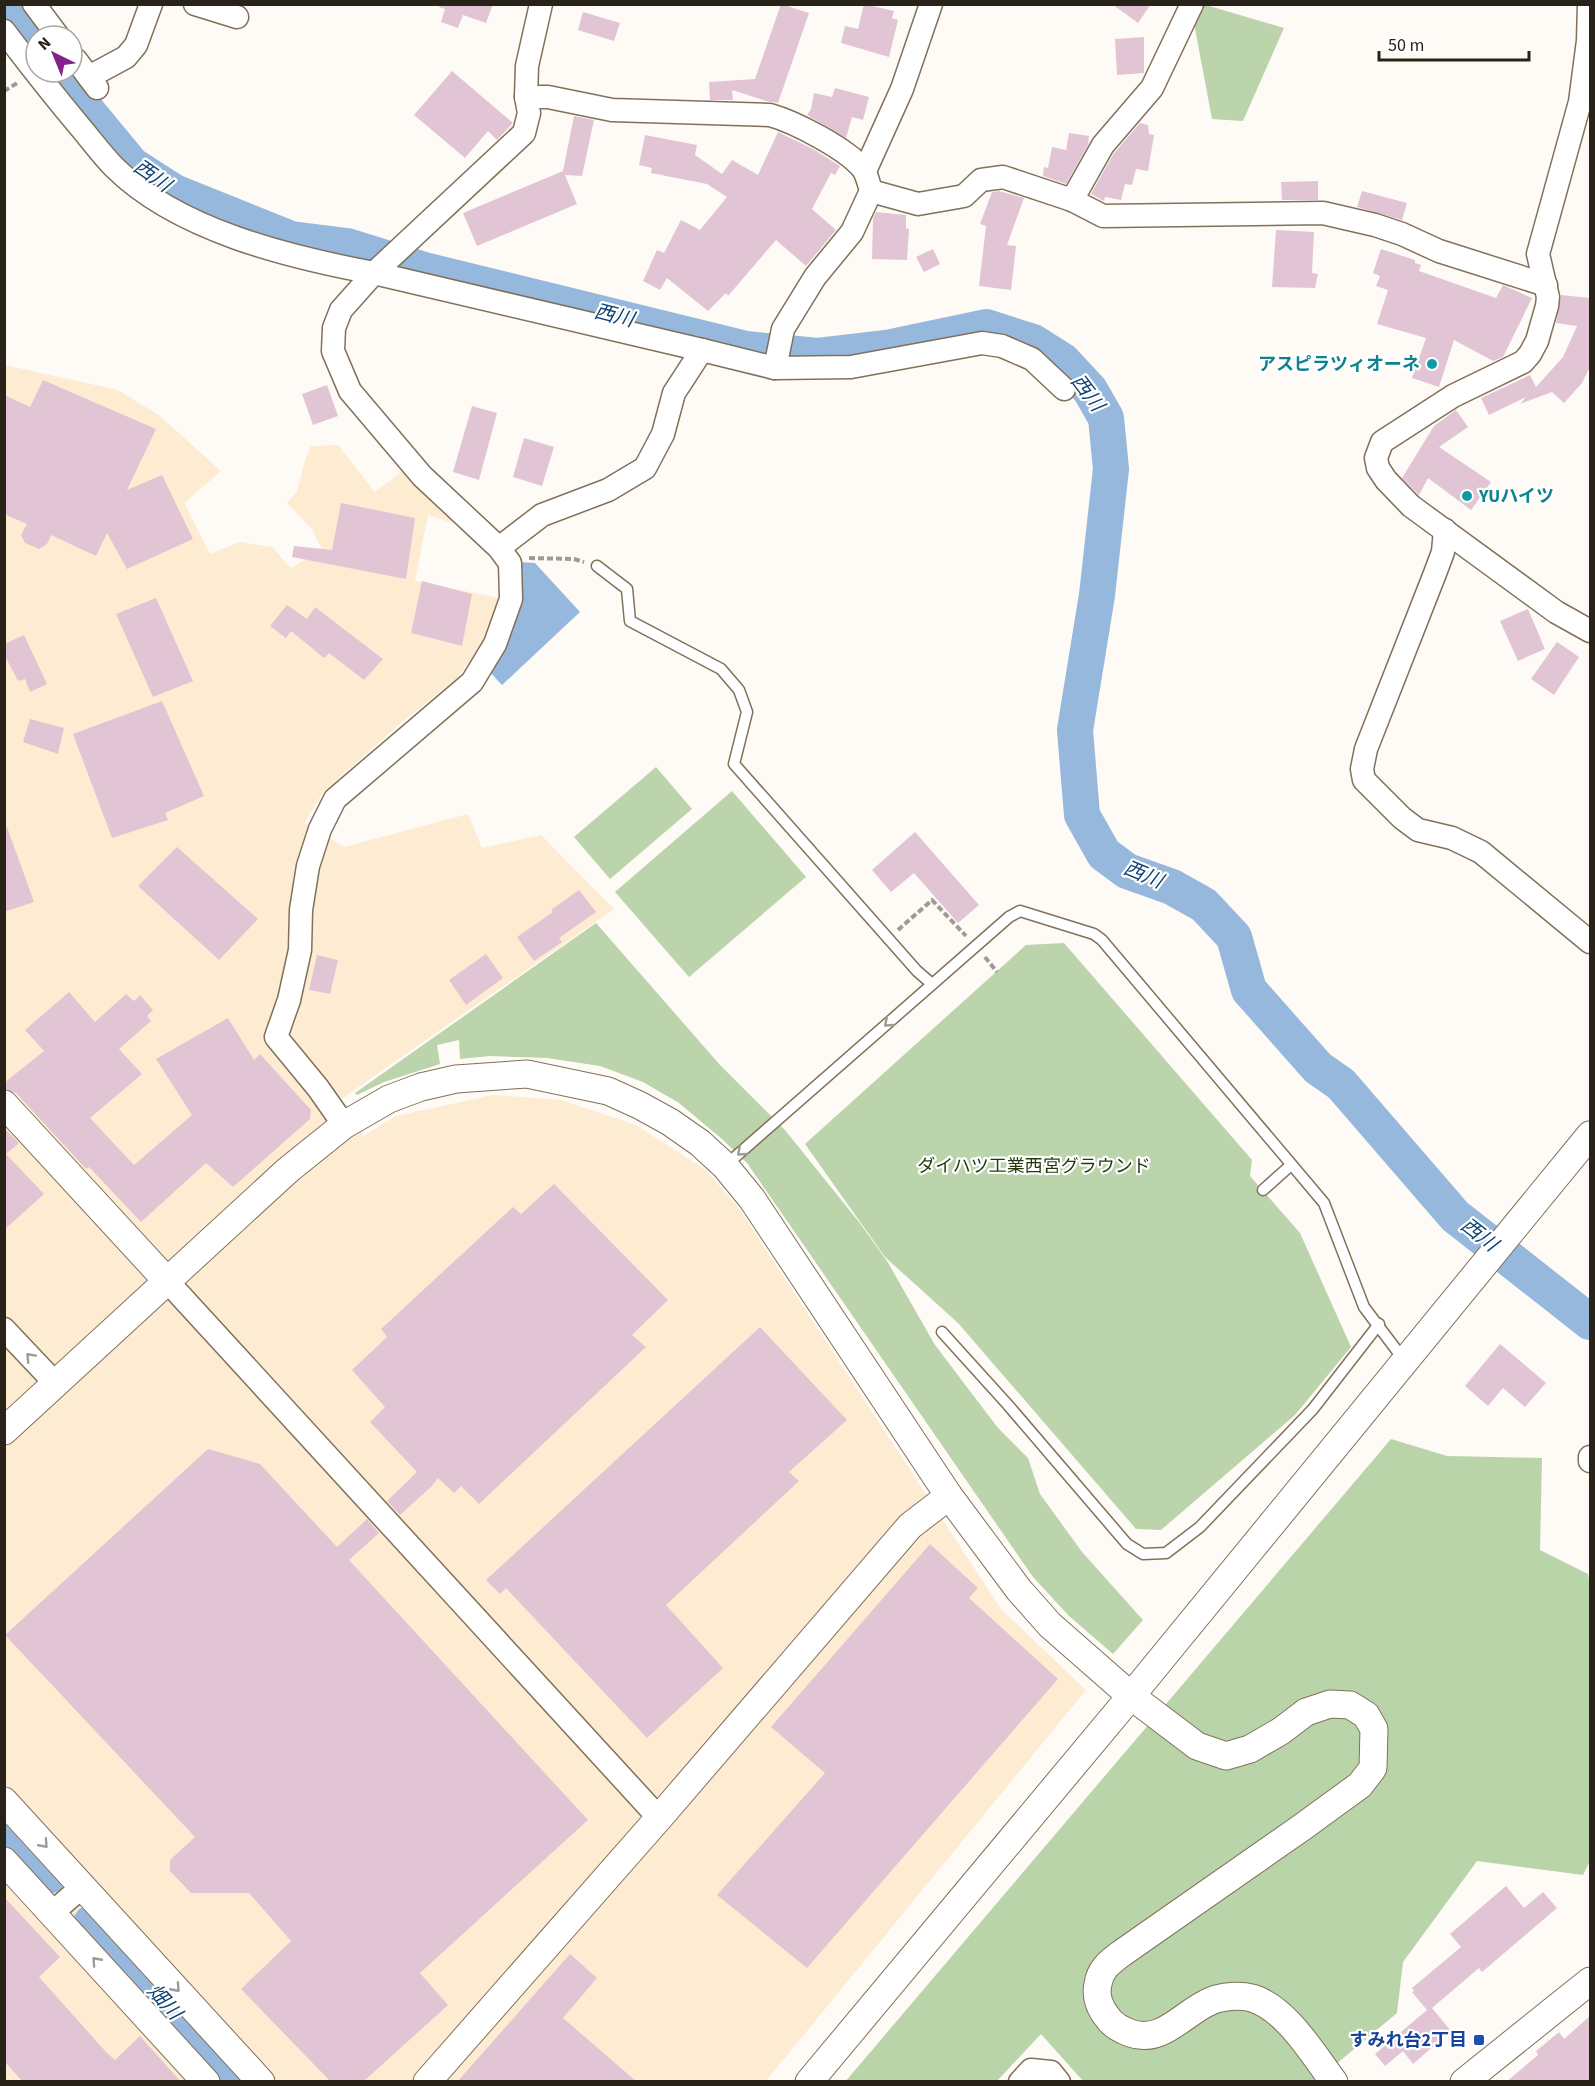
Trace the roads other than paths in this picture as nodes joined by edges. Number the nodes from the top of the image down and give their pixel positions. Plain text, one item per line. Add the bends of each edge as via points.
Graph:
1 (34, 4) edge
2 (151, 4) edge
3 (195, 4) edge
4 (541, 4) edge
5 (931, 4) edge
6 (1192, 4) edge
7 (1589, 4) edge
8 (237, 17) dead end
9 (49, 24) edge
10 (4, 31) edge
11 (24, 43) edge
12 (84, 68) edge
13 (76, 84) edge
14 (526, 97) junction
15 (868, 181) junction
16 (1072, 200) junction
17 (376, 270) junction
18 (1546, 285) junction
19 (702, 351) junction
20 (775, 368) junction
21 (1064, 389) dead end
22 (1445, 530) junction
23 (499, 548) junction
24 (597, 566) dead end
25 (1590, 631) edge
26 (1590, 942) edge
27 (932, 984) junction
28 (4, 1104) edge
29 (344, 1125) junction
30 (1590, 1135) edge
31 (1291, 1165) junction
32 (725, 1166) junction
33 (1263, 1190) dead end
34 (168, 1282) junction
35 (1379, 1324) junction
36 (4, 1329) edge
37 (942, 1332) dead end
38 (1404, 1360) junction
39 (56, 1384) junction
40 (4, 1431) edge
41 (949, 1496) junction
42 (1131, 1696) junction
43 (4, 1801) edge
44 (659, 1818) junction
45 (4, 1861) edge
46 (82, 1886) junction
47 (52, 1913) junction
48 (1590, 1981) edge
49 (206, 2082) edge
50 (261, 2082) edge
51 (427, 2082) edge
52 (809, 2082) edge
53 (1020, 2082) edge
54 (1059, 2082) edge
55 (1334, 2082) edge
56 (1464, 2082) edge

1 - 9 street
2 - 12 street via 136,45 126,57
3 - 8 street
4 - 14 street via 527,66
5 - 15 street
6 - 16 street via 1152,88 1103,145
7 - 18 street via 1581,102 1538,254
10 - 11 street
13 - 17 street via 114,167 140,189 179,213 280,253
14 - 15 street via 548,97 612,110 770,115 789,120 852,157
14 - 17 street via 529,113 524,133
15 - 16 street via 918,204 964,196 981,180 1003,177
15 - 20 street via 852,232 815,277 783,329
16 - 18 street via 1103,216 1323,213 1375,225 1439,251
17 - 19 street
17 - 23 street via 341,310 334,328 333,351 350,391 423,476
18 - 22 street via 1547,306 1540,330 1523,362 1453,396 1382,442 1378,449 1378,468 1386,480 1411,506
19 - 20 street
19 - 23 street via 674,393 663,434 645,468 608,490 542,515
20 - 21 street via 851,367 982,343 1002,346 1032,359
22 - 25 street via 1556,612
22 - 26 street via 1443,552 1366,748 1364,780 1418,830 1452,838 1481,852
23 - 29 street via 510,563 511,599 495,644 472,682 335,799 308,866 300,950 276,1037
24 - 27 lane via 627,589 630,621 721,669 739,690 747,712 734,764
27 - 31 lane via 1020,911 1094,934
27 -> 32 lane
28 - 34 street
29 - 32 street via 389,1099 421,1087 456,1078 527,1074 608,1091 639,1105 700,1143
29 - 34 street via 288,1170
30 - 38 street
31 - 33 lane
31 - 35 lane via 1324,1203 1364,1307
32 - 41 street via 768,1222
34 - 39 street
34 - 44 street
35 - 37 lane via 1313,1409 1200,1527 1166,1553 1143,1554 1127,1544
35 - 38 lane
39 -> 36 street
38 - 42 street
39 - 40 street
41 - 42 street via 1050,1625
41 - 44 street via 910,1526
42 - 52 street
42 - 55 street via 1197,1746 1226,1756 1250,1749 1306,1712 1330,1704 1350,1705 1366,1715 1374,1729 1373,1768 1360,1785 1122,1953 1103,1969 1097,1986 1099,2003 1108,2020 1140,2037 1164,2032 1212,2000 1249,1997 1268,2004
43 -> 46 street
44 - 51 street
45 - 47 street
46 - 47 street
46 -> 50 street
49 -> 47 street
48 - 56 street
53 - 54 street via 1031,2070 1051,2072

